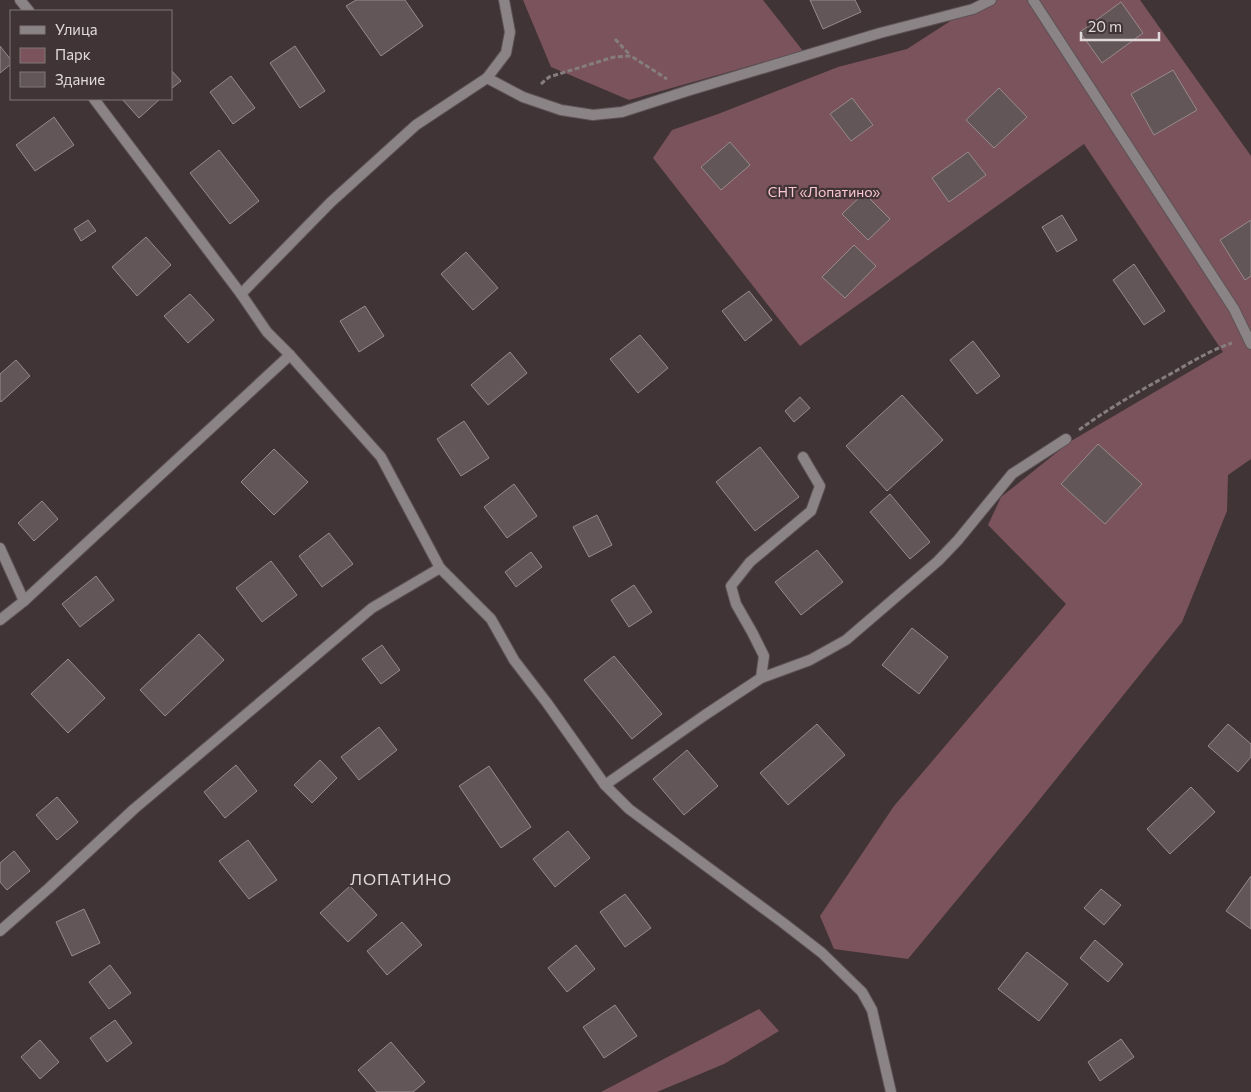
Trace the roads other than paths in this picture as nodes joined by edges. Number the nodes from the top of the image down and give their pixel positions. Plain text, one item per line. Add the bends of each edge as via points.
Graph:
1 (20, 0) edge
2 (504, 0) edge
3 (991, 0) edge
4 (1033, 0) edge
5 (28, 10) edge
6 (488, 78) junction
7 (95, 100) edge
8 (241, 294) junction
9 (1249, 341) edge
10 (290, 355) junction
11 (1066, 439) road end
12 (803, 457) dead end
13 (0, 548) edge
14 (440, 568) junction
15 (24, 601) junction
16 (0, 620) edge
17 (761, 678) junction
18 (606, 785) junction
19 (0, 932) edge
20 (891, 1092) edge

1 - 5 street
2 - 6 street via 510,32 506,54
3 - 6 street via 622,112 593,115 561,110 523,97
4 - 9 street via 1234,308
6 - 8 street via 416,125 331,202
7 - 8 street
8 - 10 street via 267,332
10 - 14 street via 380,457
10 - 15 street
11 - 17 street via 1012,474 938,561 846,640 810,660
12 - 17 street via 820,486 811,512 750,562 731,586 736,604 764,656
13 - 15 street
14 - 18 street via 491,618 514,660
14 - 19 street via 372,608 134,809
15 - 16 street
17 - 18 street
18 - 20 street via 629,809 816,948 862,992 872,1010

